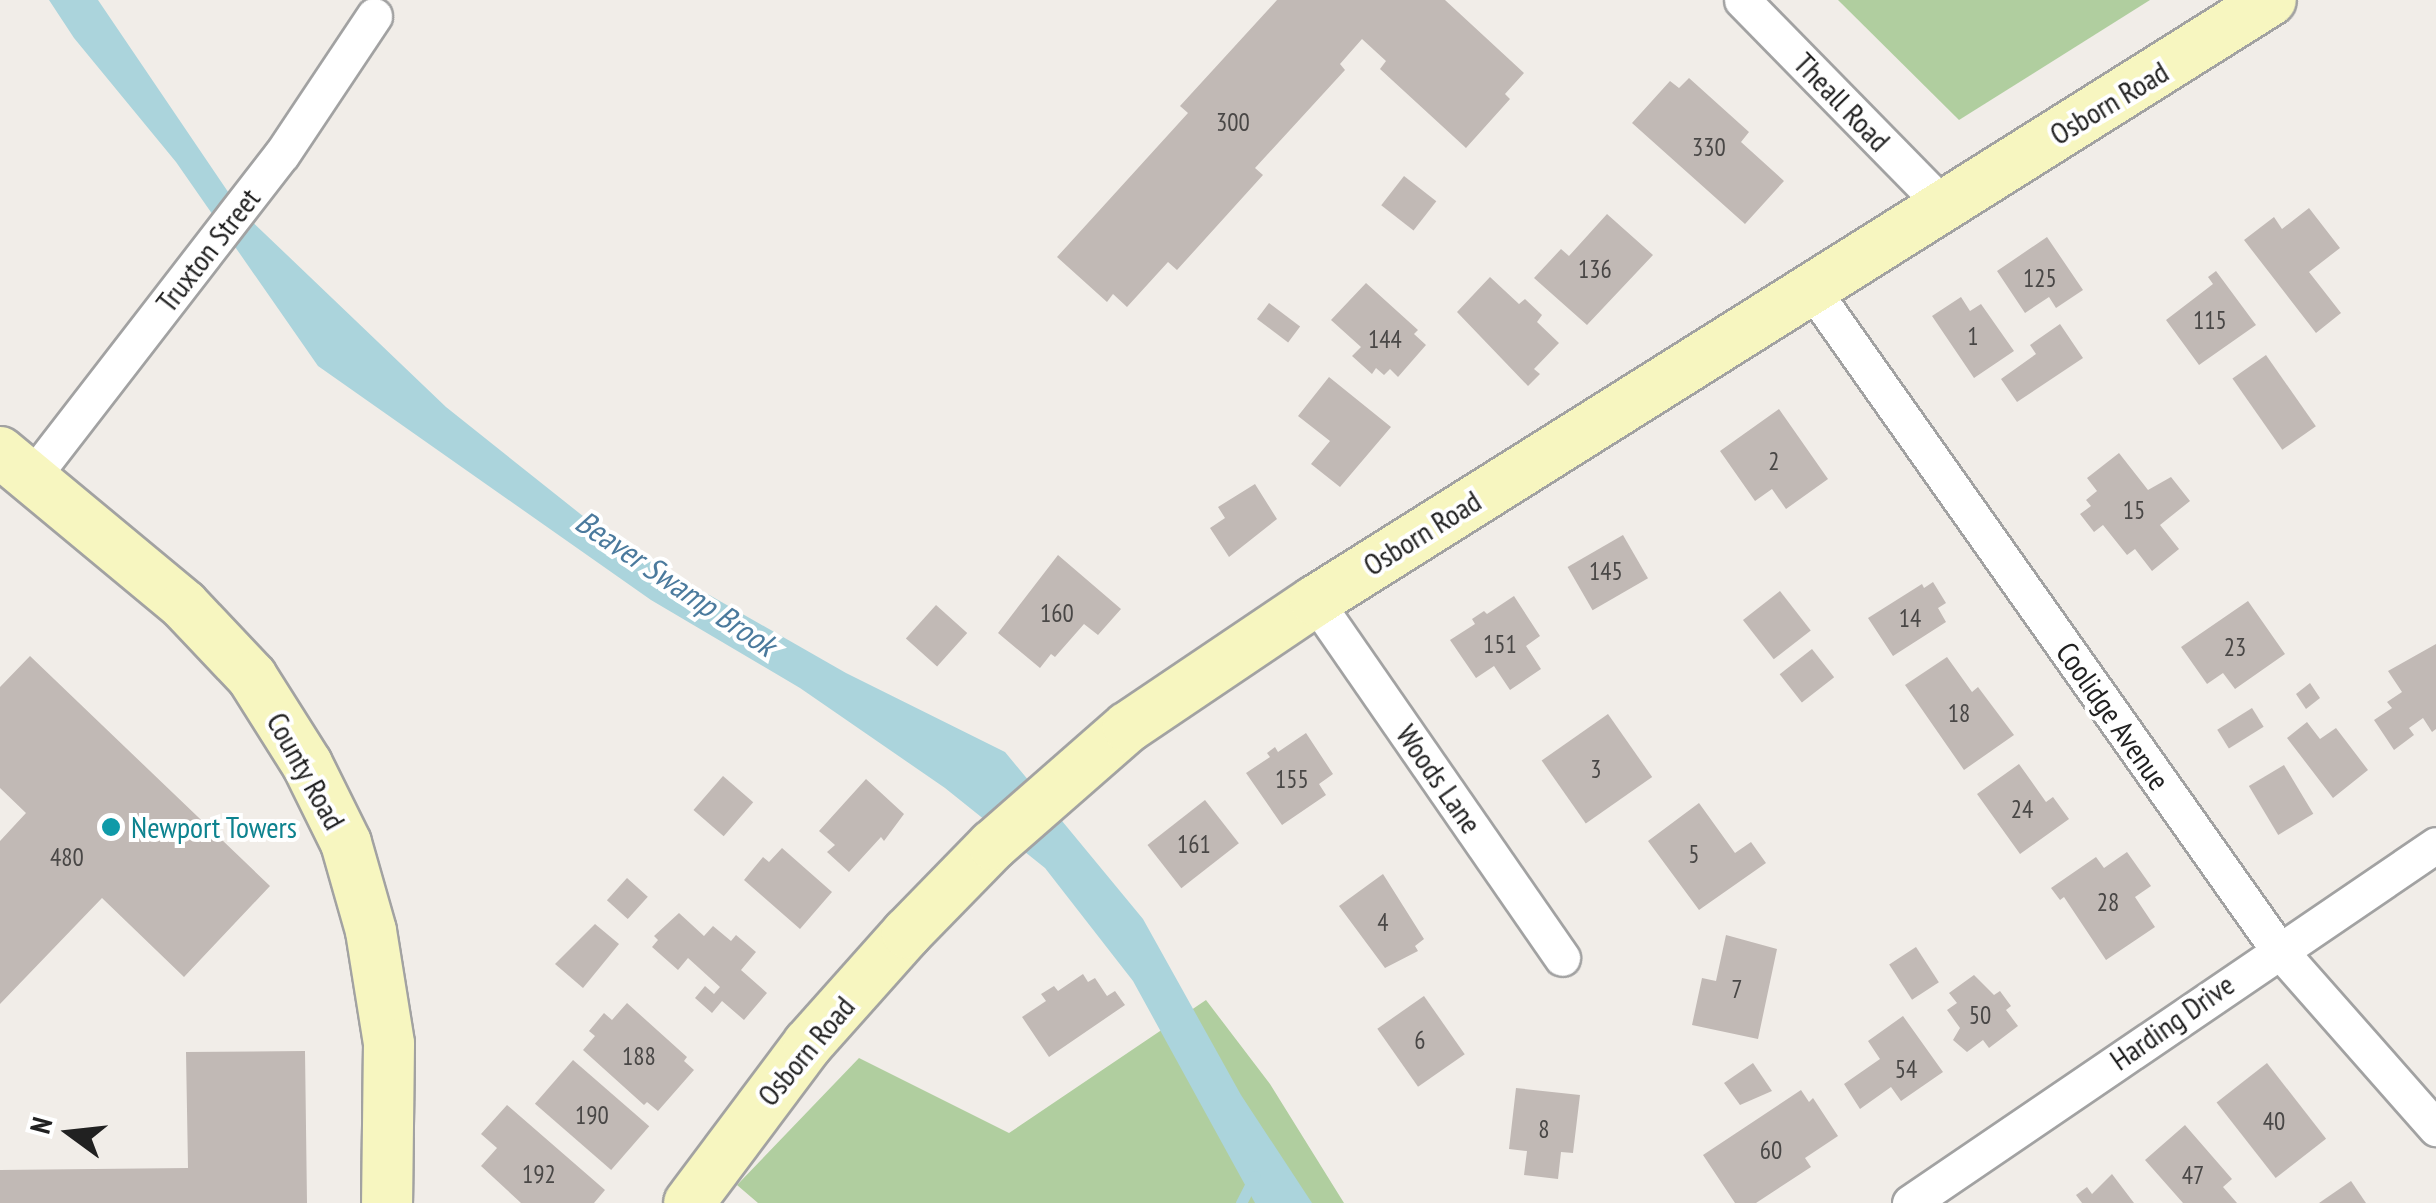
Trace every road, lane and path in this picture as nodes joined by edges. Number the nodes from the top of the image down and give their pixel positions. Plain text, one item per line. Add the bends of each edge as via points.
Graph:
1 (1742, 0) edge
2 (2271, 0) edge
3 (374, 16) dead end
4 (1942, 204) junction
5 (1811, 288) junction
6 (16, 464) edge
7 (1315, 601) junction
8 (2436, 845) edge
9 (2278, 949) junction
10 (1562, 958) dead end
11 (2436, 1128) edge
12 (387, 1203) edge
13 (689, 1203) edge
14 (1910, 1203) edge

1 - 4 street, Theall Road
2 - 4 street, Osborn Road
3 - 6 street, Truxton Street via 282,154 203,256
4 - 5 street, Osborn Road
5 - 7 street, Osborn Road
5 - 9 street, Coolidge Avenue
6 - 12 street, County Road via 184,605 252,677 307,764 346,843 370,931 388,1044
7 - 10 street, Woods Lane
7 - 13 street, Osborn Road via 1180,688 993,845 808,1044
8 - 9 street, Harding Drive
9 - 11 street, Coolidge Avenue
9 - 14 street, Harding Drive

